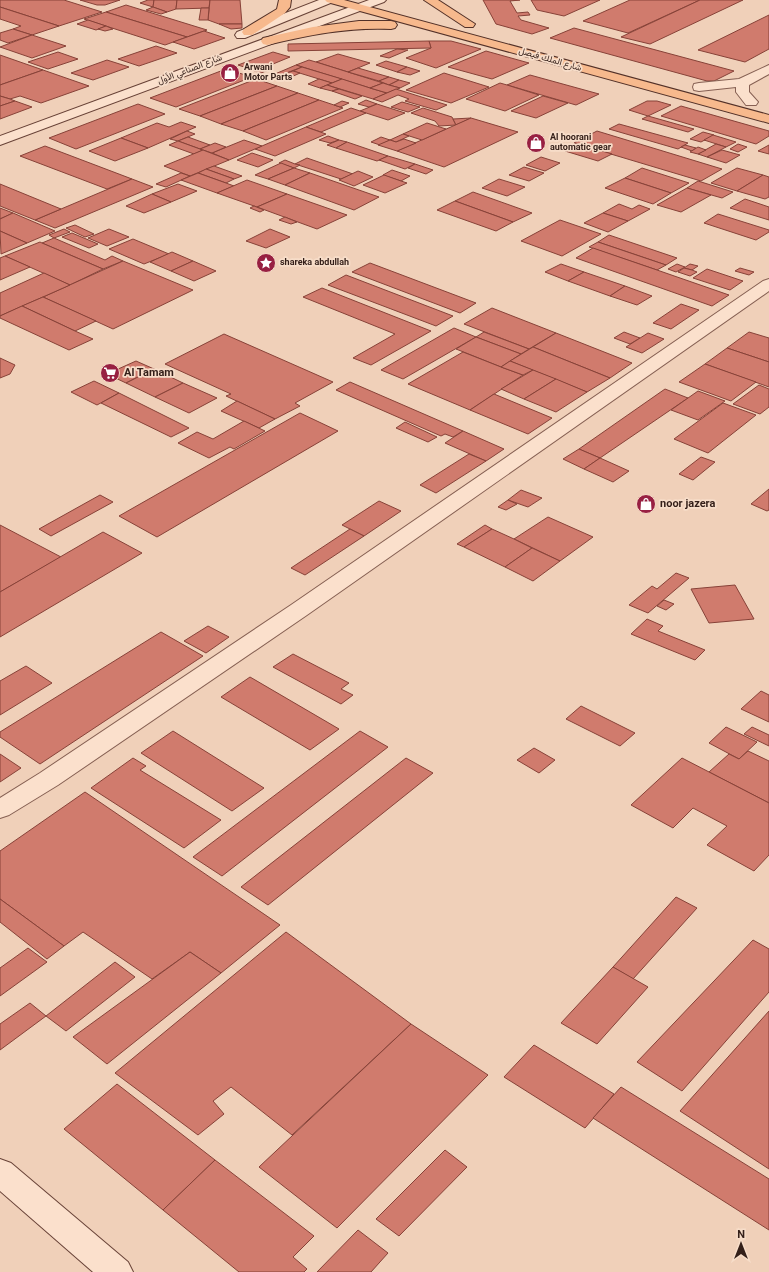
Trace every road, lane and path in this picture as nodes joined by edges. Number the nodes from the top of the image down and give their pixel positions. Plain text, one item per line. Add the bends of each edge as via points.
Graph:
1 (285, 0) edge
2 (330, 0) edge
3 (380, 0) edge
4 (430, 0) edge
5 (354, 3) edge
6 (394, 4) dead end
7 (431, 14) dead end
8 (469, 24) junction
9 (431, 28) junction
10 (483, 28) dead end
11 (248, 32) junction
12 (232, 38) dead end
13 (268, 41) junction
14 (769, 69) edge
15 (647, 73) dead end
16 (742, 83) junction
17 (699, 87) junction
18 (751, 102) junction
19 (769, 107) edge
20 (769, 119) edge
21 (0, 141) edge
22 (769, 284) edge
23 (0, 809) edge
24 (0, 1172) edge
25 (117, 1272) edge

1 - 11 main road via 286,3 281,10
2 - 5 main road, شارع الملك فيصل
2 - 11 street
3 - 5 street, شارع الصناعي الأول
3 - 6 main road
4 - 8 main road
5 - 9 main road, شارع الملك فيصل
5 - 13 street, شارع الصناعي الأول
7 - 8 main road
8 - 10 main road
9 - 13 main road via 384,24 346,25
9 - 20 main road, شارع الملك فيصل
11 - 12 street
13 - 21 street, شارع الصناعي الأول
14 - 16 street
15 - 17 main road
16 - 17 street
16 - 18 street via 743,92
17 - 18 main road
18 - 19 main road
22 - 23 street via 299,610 49,779
24 - 25 street

